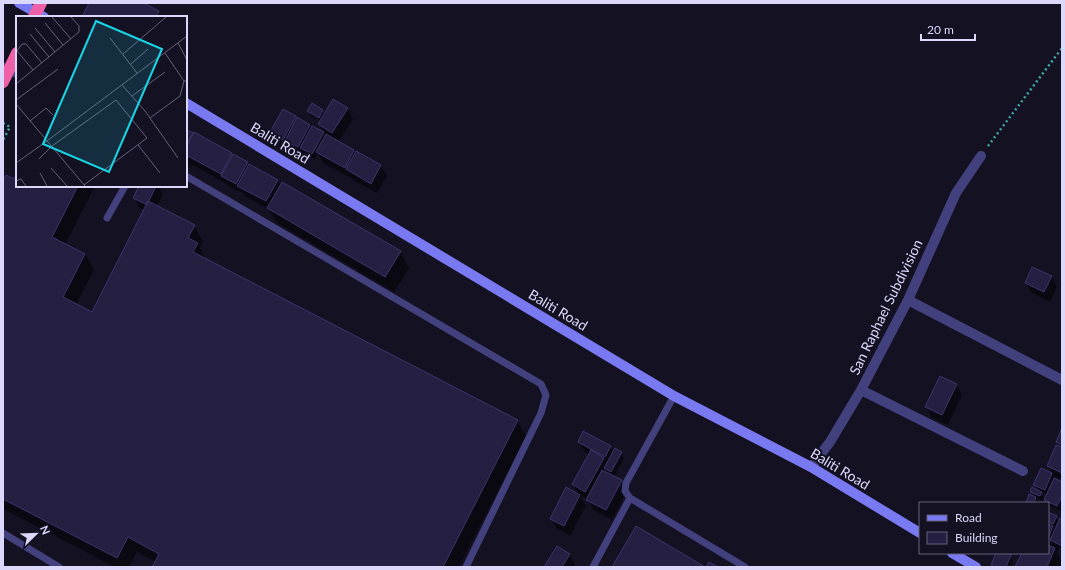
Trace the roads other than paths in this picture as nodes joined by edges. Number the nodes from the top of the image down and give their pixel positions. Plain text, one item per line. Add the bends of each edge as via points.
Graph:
1 (19, 3) edge
2 (39, 12) edge
3 (16, 55) edge
4 (10, 70) edge
5 (3, 82) edge
6 (187, 104) edge
7 (981, 156) road end
8 (187, 177) edge
9 (124, 187) edge
10 (107, 218) dead end
11 (908, 300) junction
12 (1062, 380) edge
13 (861, 390) junction
14 (674, 396) junction
15 (811, 467) junction
16 (1023, 471) dead end
17 (630, 498) junction
18 (3, 533) edge
19 (919, 533) edge
20 (954, 554) edge
21 (59, 567) edge
22 (466, 567) edge
23 (593, 567) edge
24 (745, 567) edge
25 (976, 567) edge

1 - 2 main road
3 - 4 highway
4 - 5 highway
6 - 14 main road, Baliti Road
7 - 11 street, San Raphael Subdivision via 956,193
8 - 22 lane via 541,384 546,396 541,413
9 - 10 lane
11 - 12 street
11 - 13 street, San Raphael Subdivision
13 - 15 street, San Raphael Subdivision via 830,442
13 - 16 street
14 - 15 main road, Baliti Road
14 - 17 lane via 626,483 625,491
15 - 19 main road, Baliti Road
17 - 23 lane
17 - 24 lane
18 - 21 lane
20 - 25 main road

